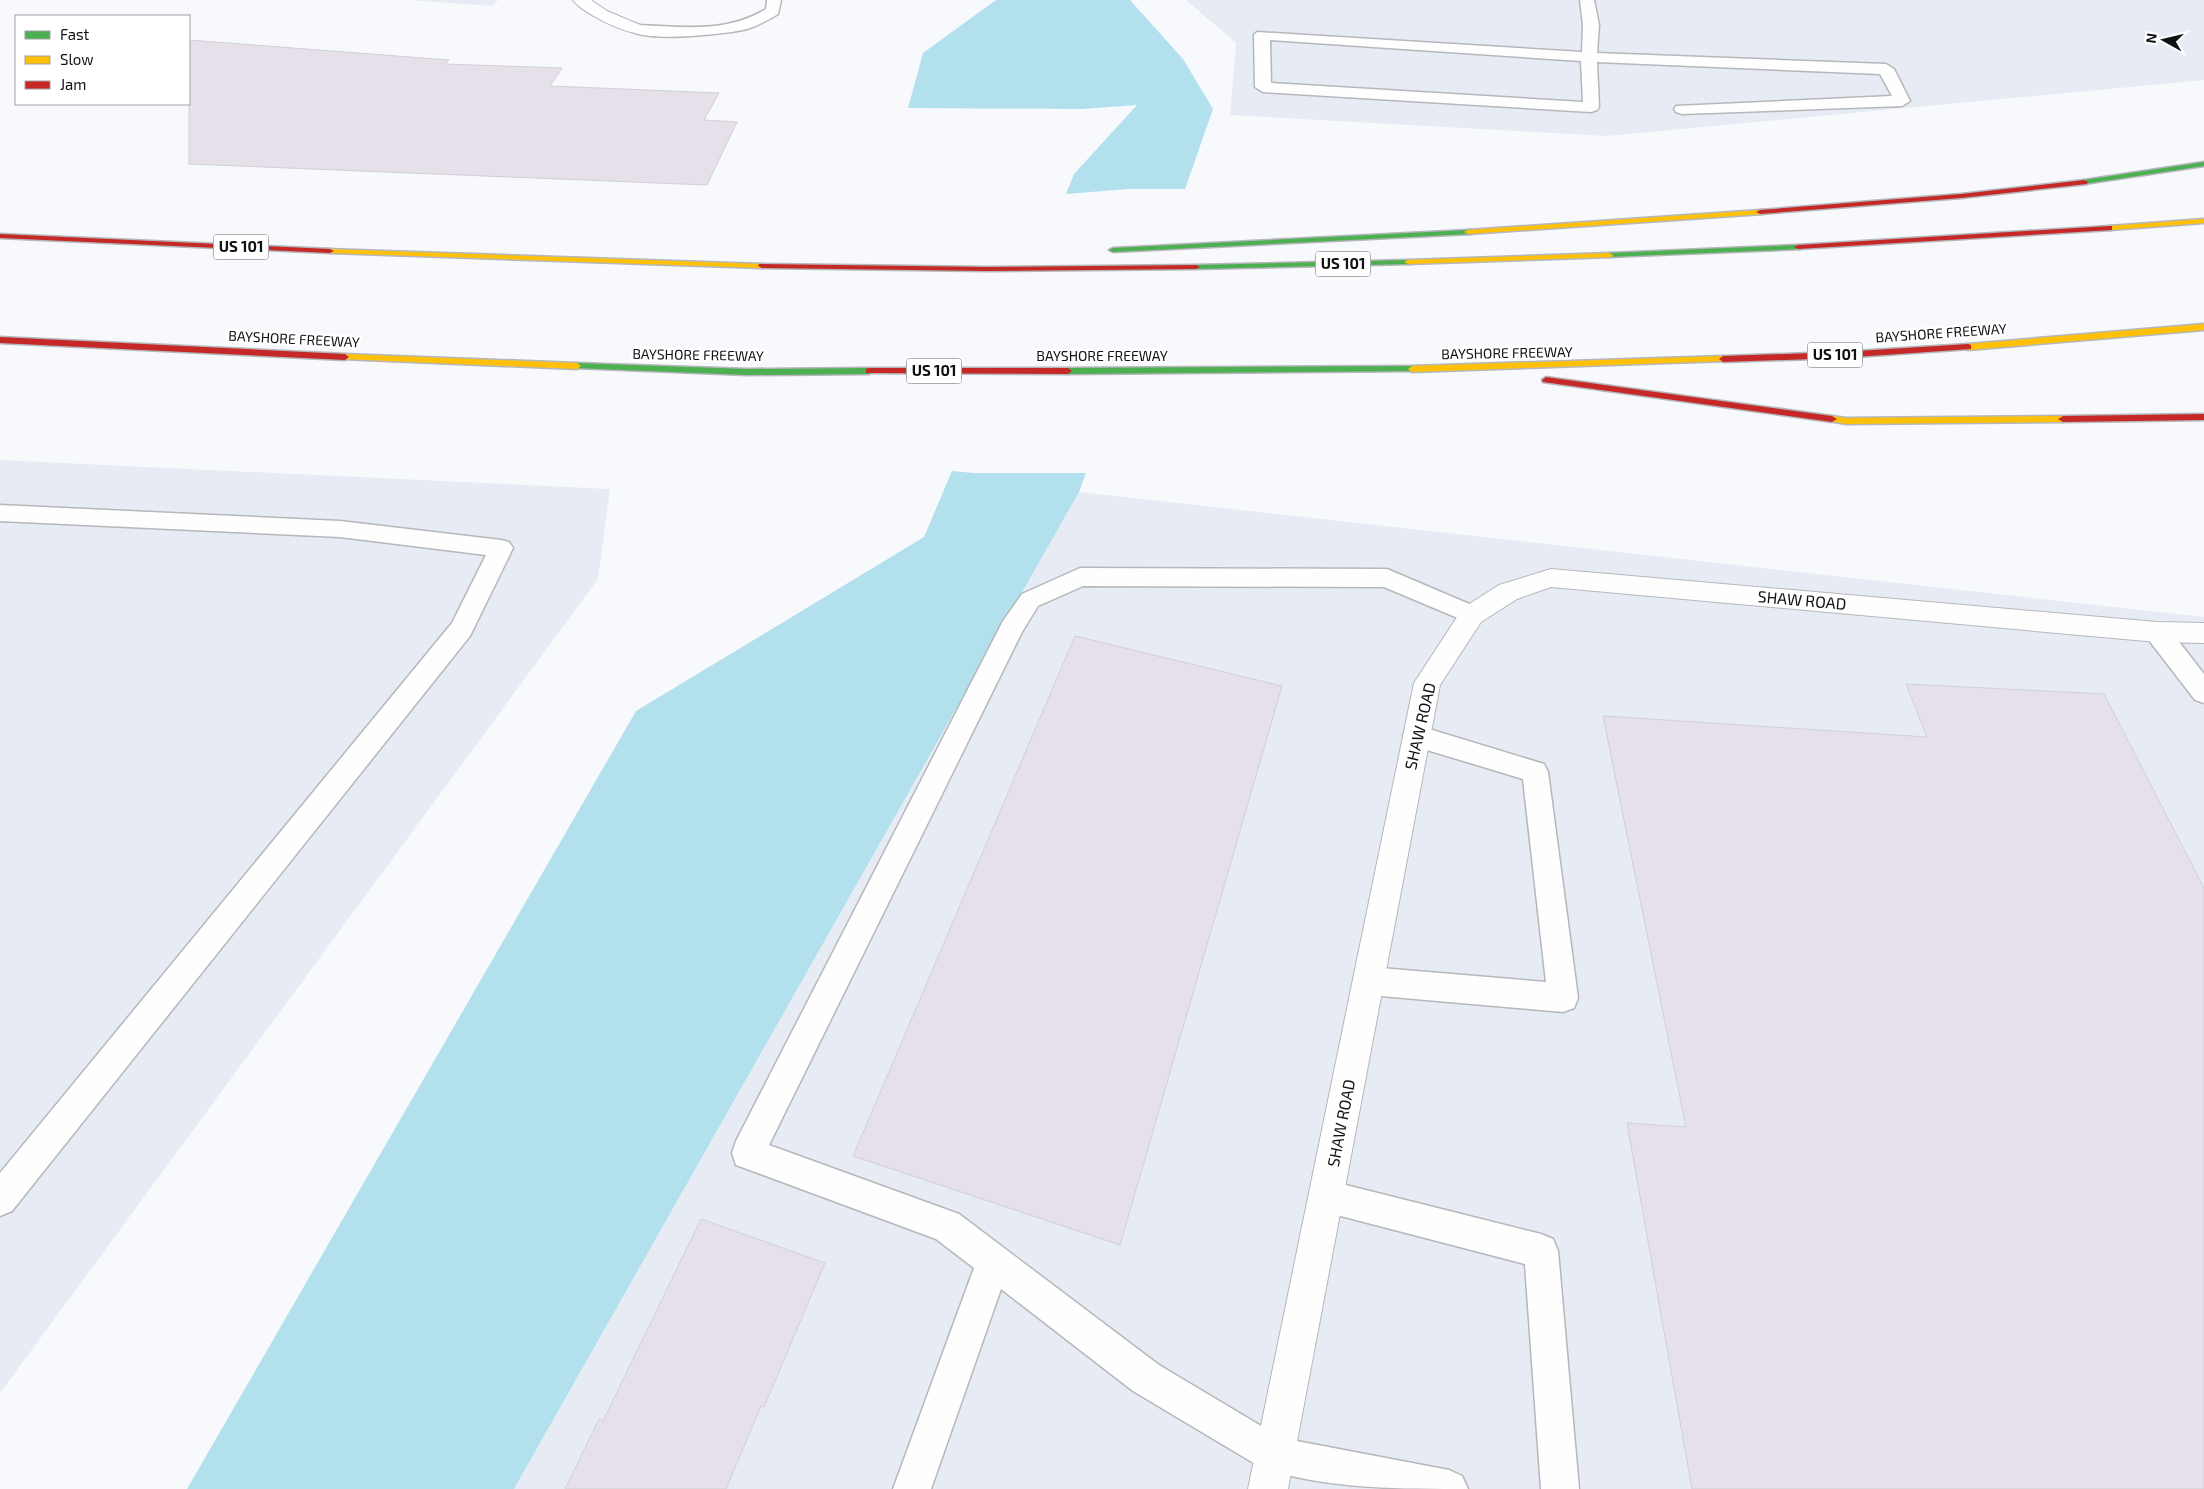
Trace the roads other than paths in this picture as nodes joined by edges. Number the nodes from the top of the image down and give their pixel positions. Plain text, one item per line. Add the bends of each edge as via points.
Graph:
1 (581, 0) edge
2 (774, 0) edge
3 (1587, 0) edge
4 (639, 30) joint
5 (1589, 57) junction
6 (1682, 109) dead end
7 (2204, 164) edge
8 (2204, 221) edge
9 (0, 236) edge
10 (1104, 250) dead end
11 (935, 256) dead end
12 (482, 257) junction
13 (2204, 327) edge
14 (0, 340) edge
15 (1465, 369) junction
16 (2204, 417) edge
17 (0, 513) edge
18 (1472, 615) junction
19 (2157, 632) junction
20 (2204, 633) edge
21 (2204, 693) edge
22 (1416, 736) junction
23 (1369, 981) junction
24 (1326, 1197) junction
25 (0, 1199) edge
26 (993, 1262) junction
27 (1272, 1472) edge
28 (912, 1489) edge
29 (1449, 1489) edge
30 (1560, 1489) edge

1 - 4 street via 601,14
2 - 4 lane via 773,11 761,20 738,28 702,32
3 - 5 lane via 1591,25
5 - 5 lane via 1421,46 1262,35 1263,87 1591,107
5 - 6 lane via 1886,69 1902,101
7 - 10 highway via 2067,184 1928,199 1510,230
8 - 12 highway, US 101 via 1984,238 1776,249 1247,266 922,269
9 - 12 highway, US 101
11 - 12 highway via 710,259
13 - 15 highway, BAYSHORE FREEWAY / US 101 via 1841,355
14 - 15 highway, BAYSHORE FREEWAY / US 101 via 403,360 748,372
15 - 16 highway via 1846,421
17 - 25 lane via 340,529 501,548 461,629
18 - 19 street, SHAW ROAD via 1508,592 1551,578
18 - 22 street, SHAW ROAD via 1427,683
18 - 26 lane via 1387,578 1080,577 1030,600 1012,628 748,1153 947,1226
19 - 20 street, SHAW ROAD
19 - 21 lane
22 - 23 street, SHAW ROAD
22 - 23 lane via 1535,772 1563,998
23 - 24 street, SHAW ROAD
24 - 27 street, SHAW ROAD
24 - 30 lane via 1541,1251
26 - 27 lane
26 - 28 lane
27 - 29 lane

